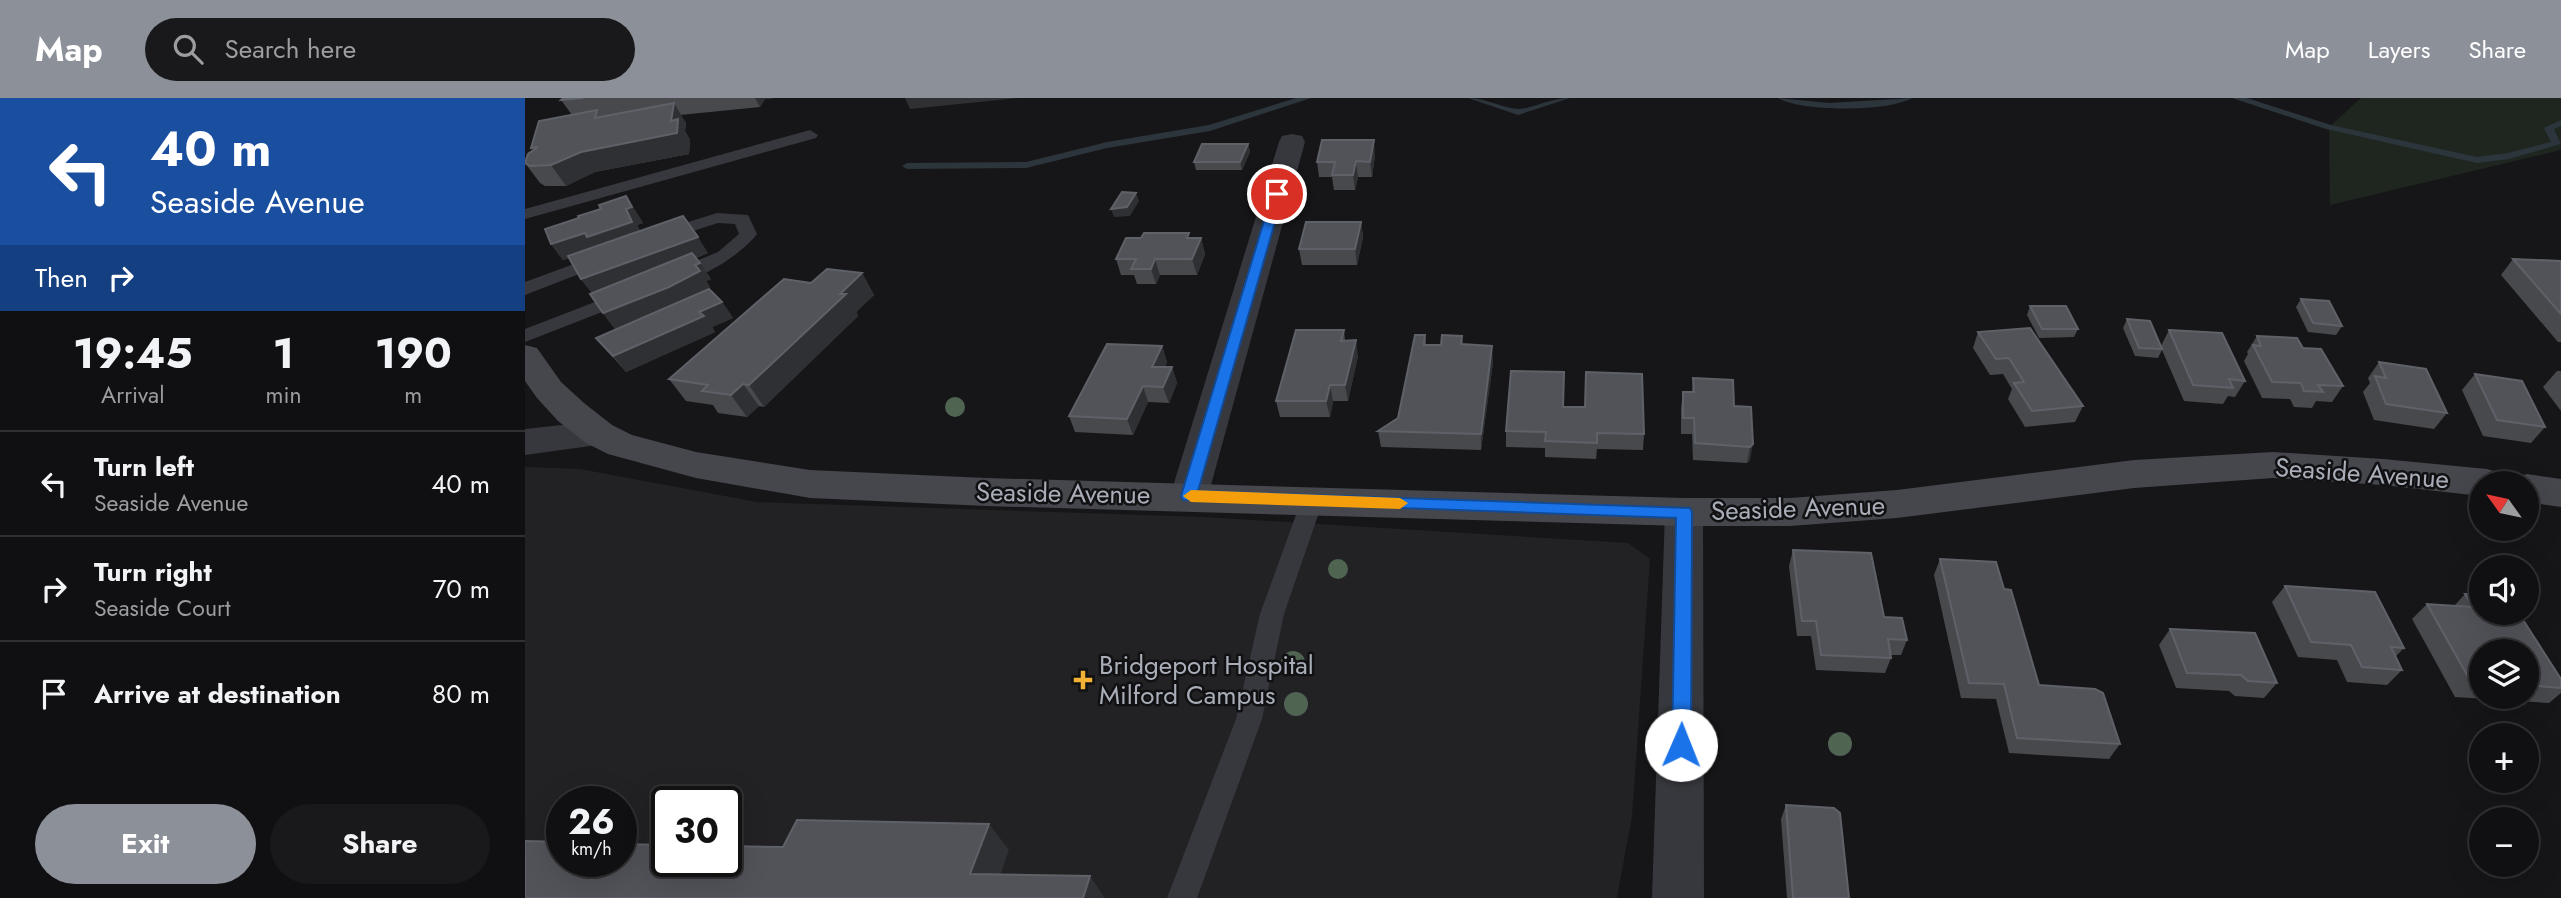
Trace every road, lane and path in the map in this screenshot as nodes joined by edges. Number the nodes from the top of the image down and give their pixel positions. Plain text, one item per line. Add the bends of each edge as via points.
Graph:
1 (810, 135) dead end
2 (1292, 142) dead end
3 (525, 214) edge
4 (643, 243) edge
5 (618, 253) edge
6 (525, 289) edge
7 (525, 336) edge
8 (525, 356) edge
9 (599, 434) junction
10 (525, 442) edge
11 (2469, 481) edge
12 (2539, 490) edge
13 (2561, 493) edge
14 (1189, 496) junction
15 (1312, 501) junction
16 (1684, 512) junction
17 (1182, 898) edge
18 (1678, 898) edge

1 - 3 lane
2 - 14 street
4 - 7 lane via 717,218 742,219 748,234 713,262
5 - 6 lane
8 - 9 main road via 549,390
9 - 10 street, Seaside Avenue
9 - 14 main road, Seaside Avenue via 621,445 696,465 810,484
11 - 16 main road, Seaside Avenue via 2273,465 2134,474 1897,504 1790,512
12 - 13 main road
14 - 15 main road, Seaside Avenue
15 - 16 main road, Seaside Avenue
15 - 17 lane via 1272,614 1249,719
16 - 18 street

